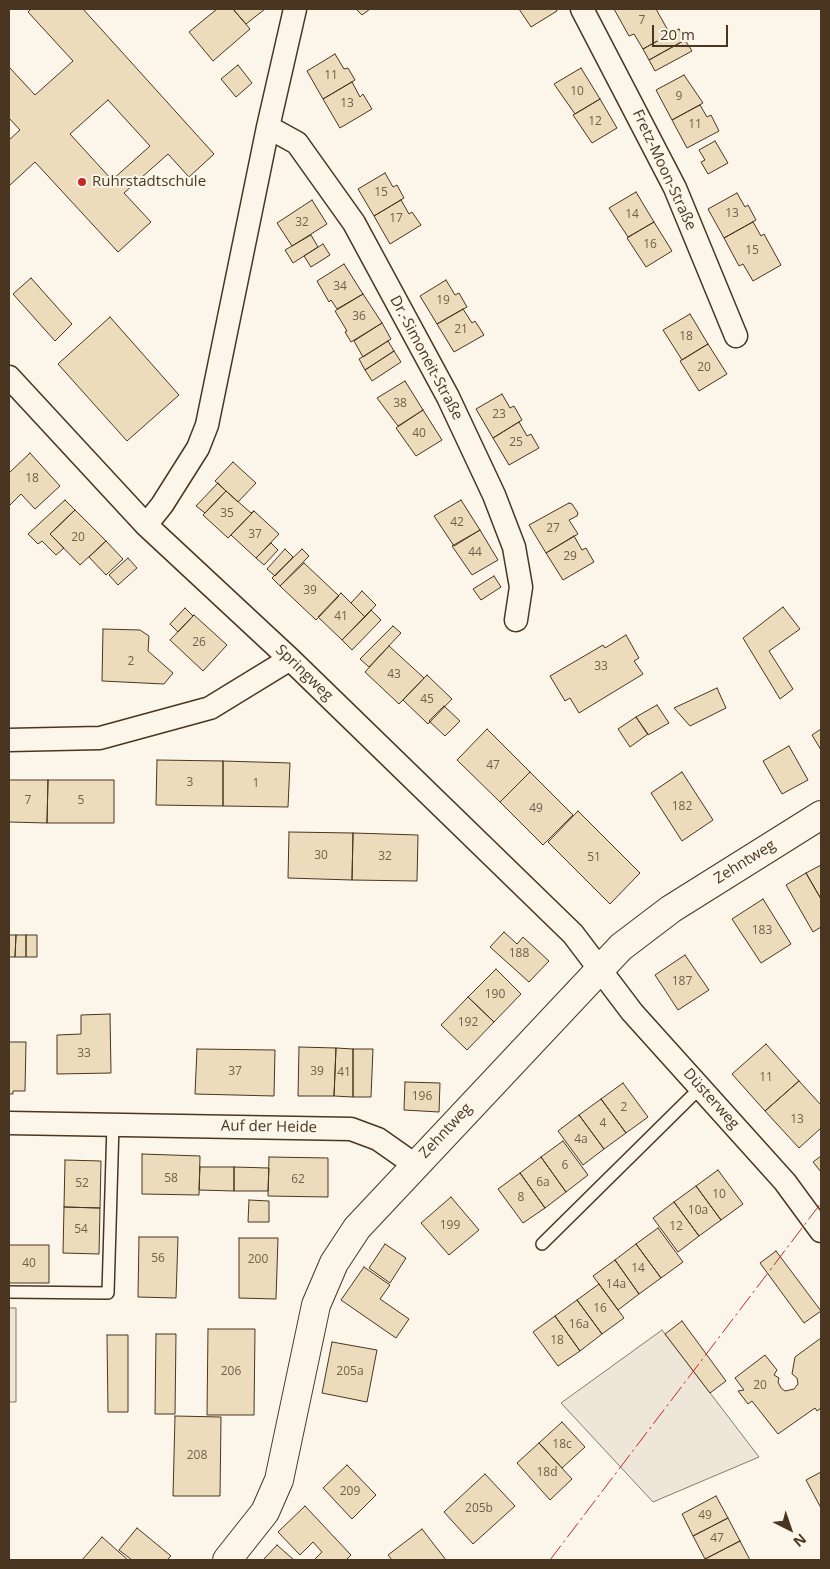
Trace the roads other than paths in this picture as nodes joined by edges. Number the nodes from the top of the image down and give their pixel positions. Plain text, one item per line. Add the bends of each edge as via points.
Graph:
1 (295, 9) edge
2 (582, 9) edge
3 (268, 127) junction
4 (736, 336) dead end
5 (9, 377) edge
6 (146, 525) junction
7 (516, 620) dead end
8 (290, 660) junction
9 (9, 740) edge
10 (821, 815) edge
11 (600, 968) junction
12 (701, 1088) junction
13 (9, 1123) edge
14 (113, 1124) junction
15 (415, 1165) junction
16 (821, 1231) edge
17 (542, 1244) dead end
18 (9, 1292) edge
19 (227, 1560) edge

1 - 3 street
2 - 4 street, Fretz-Moon-Straße via 675,188
3 - 6 street via 207,425 198,448
3 - 7 street, Dr.-Simoneit-Straße via 297,143 354,223 448,397 494,495 514,547 521,587
5 - 6 street, Springweg
6 - 8 street, Springweg
8 - 9 street via 210,708 100,738
8 - 11 street, Springweg via 573,934
10 - 11 street, Zehntweg via 671,909 640,931
11 - 12 street, Düsterweg via 632,1012
11 - 15 street, Zehntweg
12 - 16 street, Düsterweg via 785,1182
12 - 17 lane
13 - 14 street, Auf der Heide
14 - 15 street, Auf der Heide via 350,1129 378,1138
14 - 18 lane via 108,1293
15 - 19 street, Zehntweg via 357,1228 334,1263 316,1305 279,1480 265,1512

